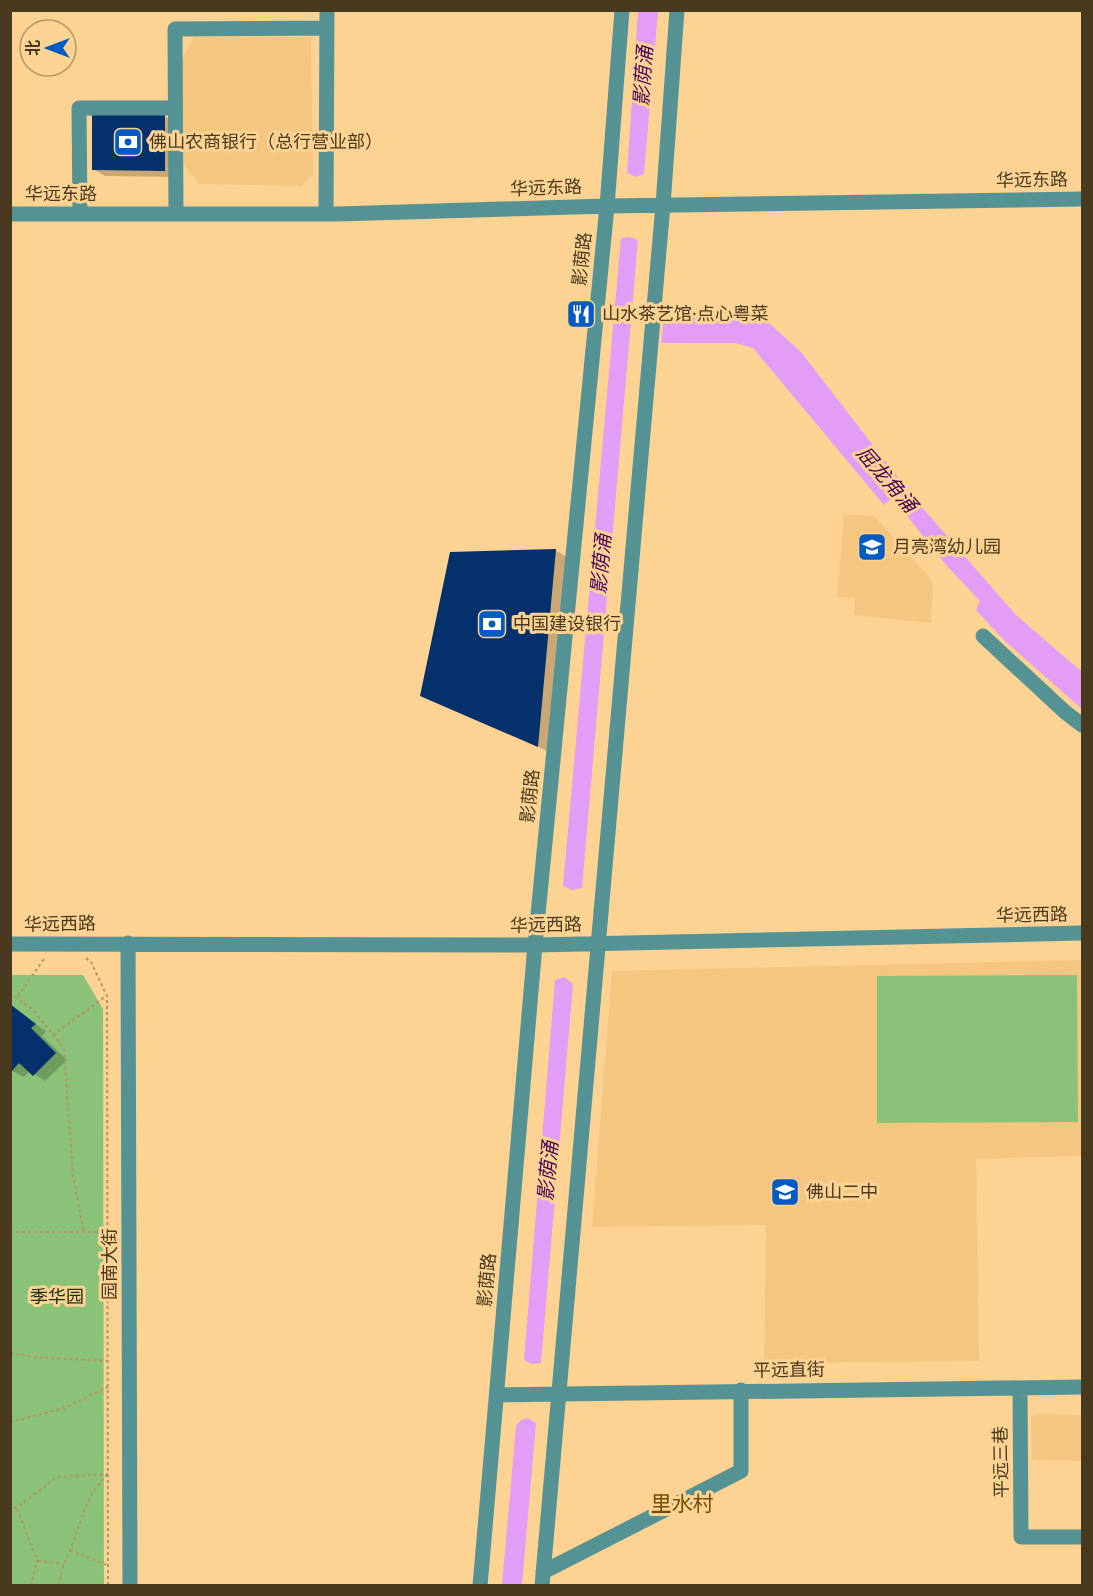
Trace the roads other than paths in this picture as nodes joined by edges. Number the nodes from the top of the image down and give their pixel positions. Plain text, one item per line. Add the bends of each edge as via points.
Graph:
1 (327, 10) edge
2 (622, 10) edge
3 (677, 10) edge
4 (327, 28) junction
5 (176, 108) junction
6 (1083, 199) edge
7 (663, 205) junction
8 (607, 206) junction
9 (10, 214) edge
10 (80, 214) junction
11 (176, 214) junction
12 (326, 214) junction
13 (983, 636) dead end
14 (1083, 725) edge
15 (1083, 933) edge
16 (128, 943) junction
17 (10, 944) edge
18 (598, 944) junction
19 (535, 945) junction
20 (1083, 1387) edge
21 (1020, 1388) junction
22 (741, 1390) junction
23 (552, 1392) junction
24 (502, 1394) junction
25 (1083, 1536) edge
26 (543, 1579) edge
27 (130, 1586) edge
28 (480, 1586) edge

1 - 4 street
2 - 8 street, 影荫路
3 - 7 street
4 - 5 street via 175,29
4 - 12 street
5 - 10 street via 79,108
5 - 11 street
6 - 7 street, 华远东路
7 - 8 street, 华远东路
7 - 18 street
8 - 12 street, 华远东路
8 - 19 street, 影荫路
9 - 10 street, 华远东路
10 - 11 street, 华远东路
11 - 12 street, 华远东路
13 - 14 street
15 - 18 street, 华远西路
16 - 17 street, 华远西路
16 - 19 street, 华远西路
16 - 27 street, 园南大街
18 - 19 street, 华远西路
18 - 23 street
19 - 24 street, 影荫路
20 - 21 street, 平远直街
21 - 22 street, 平远直街
21 - 25 street, 平远三巷 via 1021,1537
22 - 23 street, 平远直街
22 - 26 street via 741,1471
23 - 24 street, 平远直街
23 - 26 street
24 - 28 street, 影荫路

